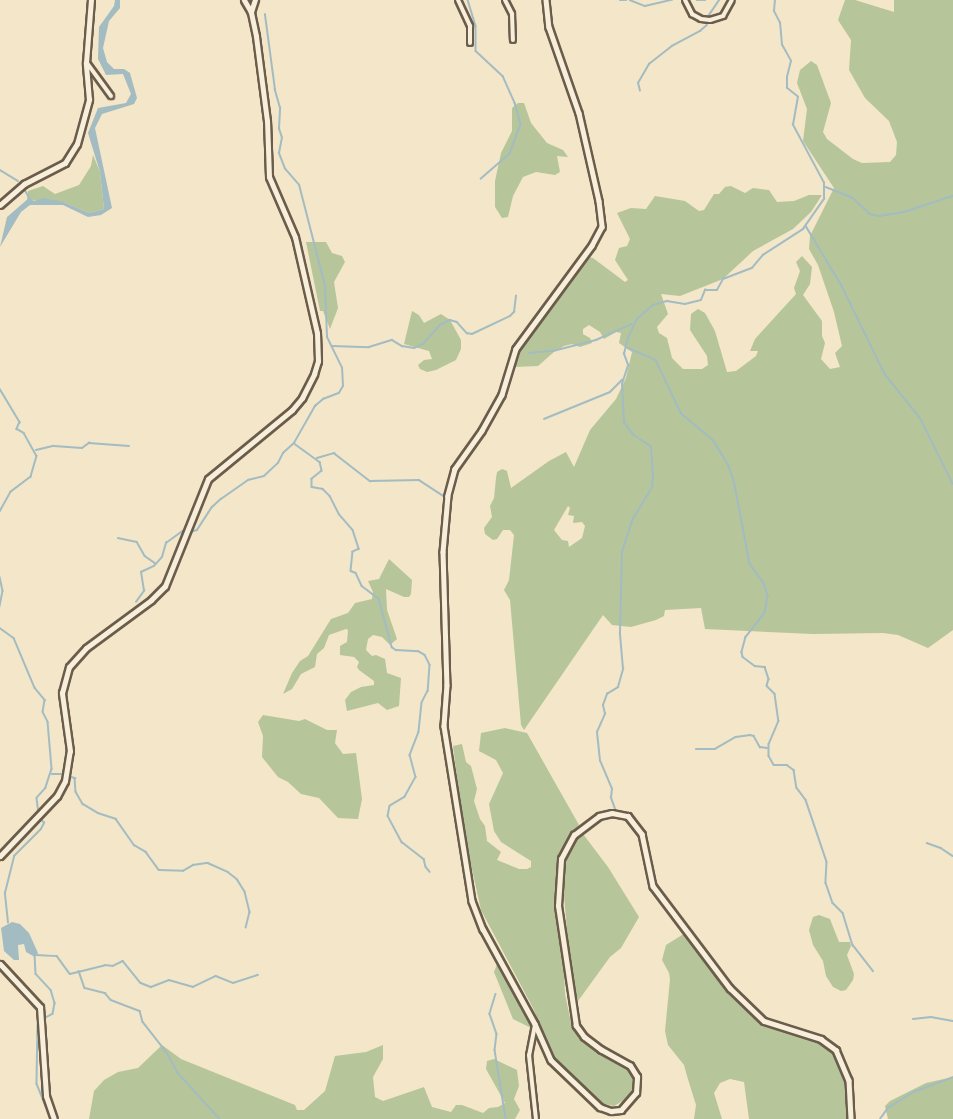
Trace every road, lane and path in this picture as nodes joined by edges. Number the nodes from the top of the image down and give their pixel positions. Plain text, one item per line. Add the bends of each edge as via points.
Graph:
1 (91, 0) edge
2 (244, 0) edge
3 (255, 0) edge
4 (458, 0) edge
5 (505, 0) edge
6 (546, 0) edge
7 (685, 0) edge
8 (732, 0) edge
9 (251, 12) junction
10 (513, 40) dead end
11 (470, 43) dead end
12 (86, 63) junction
13 (111, 96) dead end
14 (0, 205) edge
15 (0, 856) edge
16 (0, 964) edge
17 (535, 1024) junction
18 (54, 1119) edge
19 (536, 1119) edge
20 (850, 1119) edge

1 - 12 street
2 - 9 main road
3 - 9 street
4 - 11 street via 470,26
5 - 10 street via 512,14
6 - 17 street via 549,27 579,113 602,227 521,342 493,412 455,470 448,496 443,552 447,685 444,726 469,883 483,929
7 - 8 street via 692,14 710,20 723,16
9 - 15 main road via 267,121 268,177 296,237 317,333 318,361 302,398 292,410 208,479 165,586 86,648 69,667 62,693 70,751 65,781 57,796
12 - 13 street
12 - 14 street via 89,100 71,156 24,184
16 - 18 main road via 40,1007 46,1096
17 - 19 street via 529,1055
17 - 20 street via 551,1060 600,1107 617,1111 634,1097 638,1083 634,1070 601,1050 576,1026 558,906 561,859 574,835 599,816 628,816 642,834 653,886 730,988 764,1021 821,1039 837,1050 850,1089

